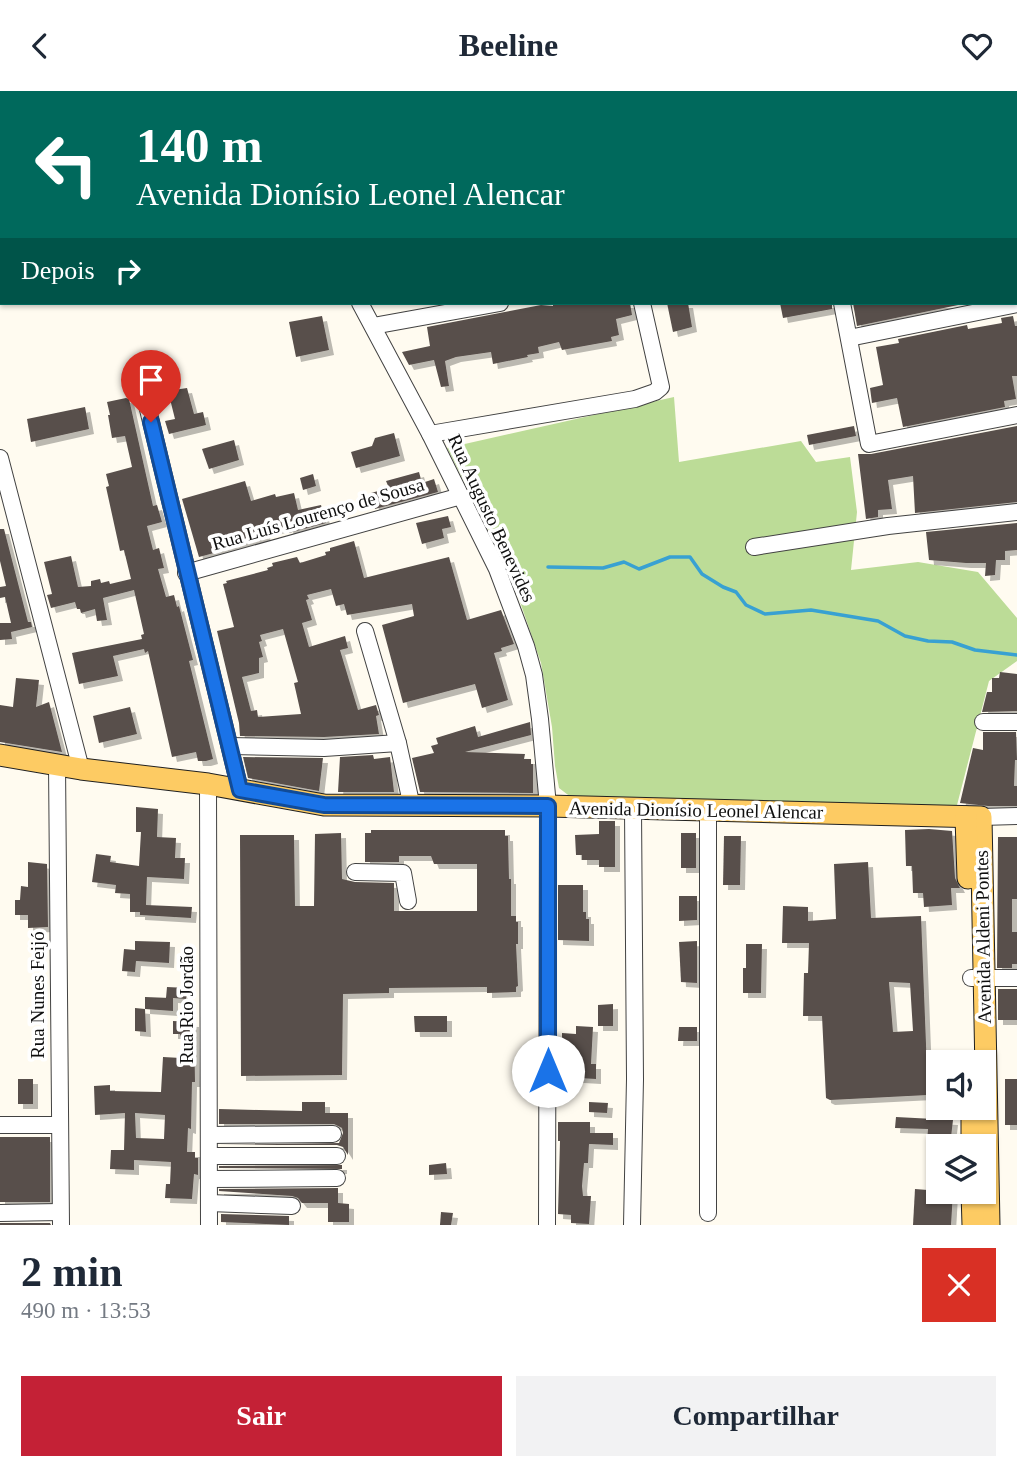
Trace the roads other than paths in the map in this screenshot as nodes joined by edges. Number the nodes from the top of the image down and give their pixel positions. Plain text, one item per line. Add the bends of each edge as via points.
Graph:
1 (361, 305) edge
2 (489, 305) edge
3 (642, 305) edge
4 (842, 305) edge
5 (1017, 305) edge
6 (373, 326) junction
7 (849, 338) junction
8 (145, 397) dead end
9 (1017, 415) edge
10 (430, 434) junction
11 (0, 457) edge
12 (461, 496) junction
13 (1017, 512) edge
14 (754, 547) dead end
15 (186, 573) junction
16 (365, 631) dead end
17 (983, 722) dead end
18 (1017, 722) edge
19 (398, 743) junction
20 (230, 746) junction
21 (0, 755) edge
22 (57, 764) junction
23 (80, 769) junction
24 (208, 784) junction
25 (240, 790) junction
26 (548, 806) junction
27 (411, 807) junction
28 (633, 809) junction
29 (708, 810) junction
30 (973, 817) junction
31 (1017, 817) edge
32 (355, 872) dead end
33 (408, 901) dead end
34 (978, 978) junction
35 (1017, 978) edge
36 (973, 1050) edge
37 (0, 1125) edge
38 (59, 1125) junction
39 (333, 1134) dead end
40 (209, 1135) junction
41 (209, 1156) junction
42 (337, 1156) dead end
43 (337, 1178) dead end
44 (209, 1179) junction
45 (209, 1203) junction
46 (972, 1204) edge
47 (292, 1206) dead end
48 (0, 1213) edge
49 (708, 1213) dead end
50 (61, 1219) edge
51 (209, 1225) edge
52 (547, 1225) edge
53 (632, 1225) edge
54 (972, 1225) edge
55 (989, 1225) edge

1 - 6 street, Rua Augusto Benevides
2 - 6 street
3 - 10 street via 661,387 655,392
4 - 7 street
5 - 7 street
6 - 10 street, Rua Augusto Benevides
7 - 9 street via 869,444
8 - 15 street
10 - 12 street, Rua Augusto Benevides
11 - 23 street
12 - 15 street, Rua Luís Lourenço de Sousa
12 - 26 street, Rua Augusto Benevides via 496,569 529,656
13 - 14 street
15 - 20 street
16 - 19 street
17 - 18 street
19 - 20 street via 324,748
19 - 27 street
20 - 25 street
21 - 22 main road, Avenida Dionísio Leonel Alencar
22 - 23 main road, Avenida Dionísio Leonel Alencar
22 - 38 street, Rua Nunes Feijó
23 - 24 main road, Avenida Dionísio Leonel Alencar
24 - 25 main road, Avenida Dionísio Leonel Alencar
24 - 40 street, Rua Rio Jordão
25 - 27 main road, Avenida Dionísio Leonel Alencar via 324,805
26 - 27 main road, Avenida Dionísio Leonel Alencar
26 - 28 main road, Avenida Dionísio Leonel Alencar
26 - 52 street, Rua Augusto Benevides
28 - 29 main road, Avenida Dionísio Leonel Alencar
28 - 53 street
29 - 30 main road, Avenida Dionísio Leonel Alencar
29 - 49 street
30 - 31 street, Avenida Dionísio Leonel Alencar
30 - 34 main road, Avenida Aldeni Pontes
32 - 33 street via 403,873
34 - 35 street
34 - 36 main road, Avenida Aldeni Pontes
34 - 55 main road, Avenida Aldeni Pontes
37 - 38 street
38 - 50 street, Rua Nunes Feijó
39 - 40 street
40 - 41 street, Rua Rio Jordão
41 - 42 street
41 - 44 street, Rua Rio Jordão
43 - 44 street
44 - 45 street, Rua Rio Jordão
45 - 47 street
45 - 51 street, Rua Rio Jordão
46 - 54 main road
48 - 50 street

